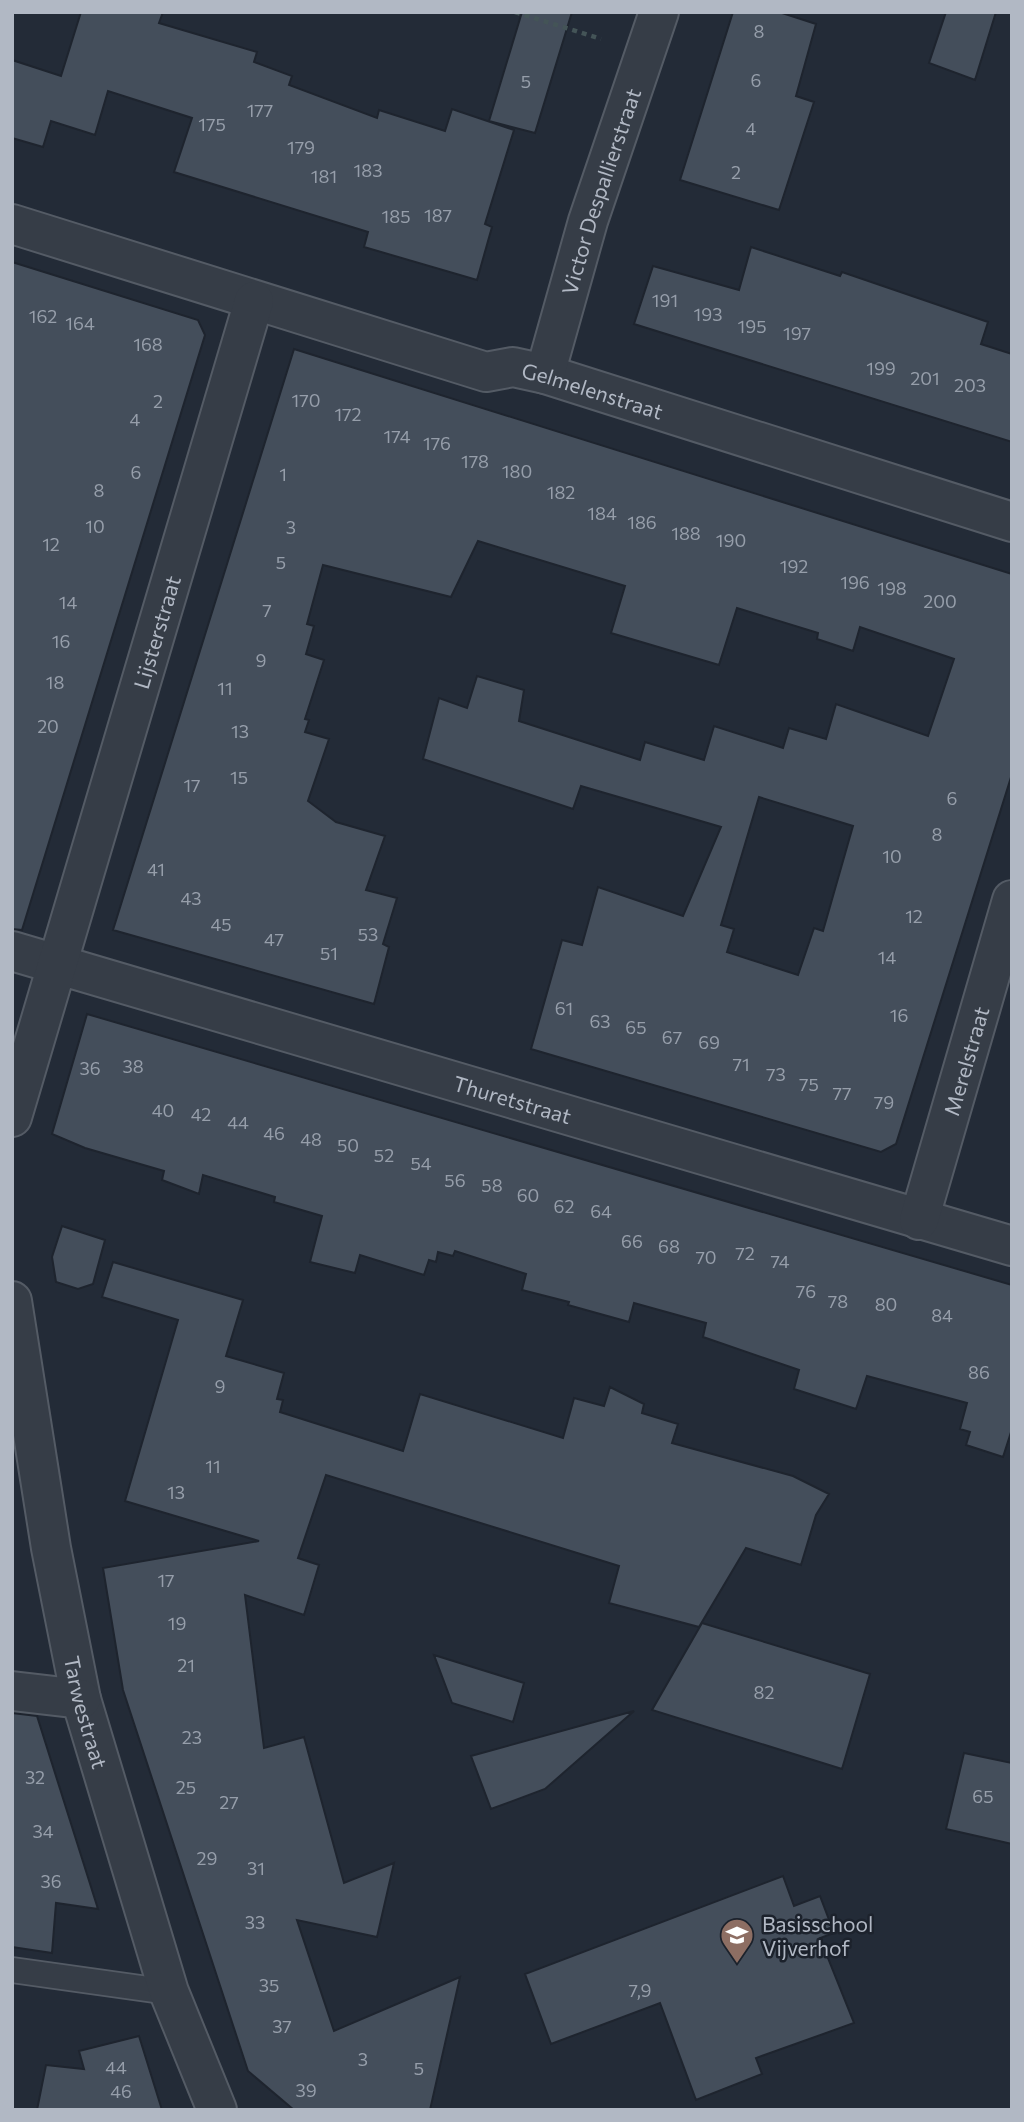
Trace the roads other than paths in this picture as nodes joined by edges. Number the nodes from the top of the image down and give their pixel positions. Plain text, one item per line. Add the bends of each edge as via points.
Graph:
1 (659, 12) edge
2 (12, 224) edge
3 (254, 302) junction
4 (545, 374) junction
5 (1012, 522) edge
6 (1012, 900) edge
7 (12, 951) edge
8 (56, 963) junction
9 (12, 1117) edge
10 (919, 1220) junction
11 (1012, 1246) edge
12 (12, 1301) edge
13 (12, 1691) edge
14 (81, 1699) junction
15 (12, 1970) edge
16 (169, 1992) junction
17 (217, 2110) edge

1 - 4 street, Victor Despallierstraat via 588,221
2 - 3 street, Gelmelenstraat
3 - 4 street, Gelmelenstraat via 486,372 513,367
3 - 8 street, Lijsterstraat
4 - 5 street, Gelmelenstraat
6 - 10 street, Merelstraat
7 - 8 street, Thuretstraat
8 - 9 street
8 - 10 street, Thuretstraat
10 - 11 street, Thuretstraat
12 - 14 street, Tarwestraat via 51,1548
13 - 14 street
14 - 16 street, Tarwestraat
15 - 16 lane
16 - 17 street, Tarwestraat

